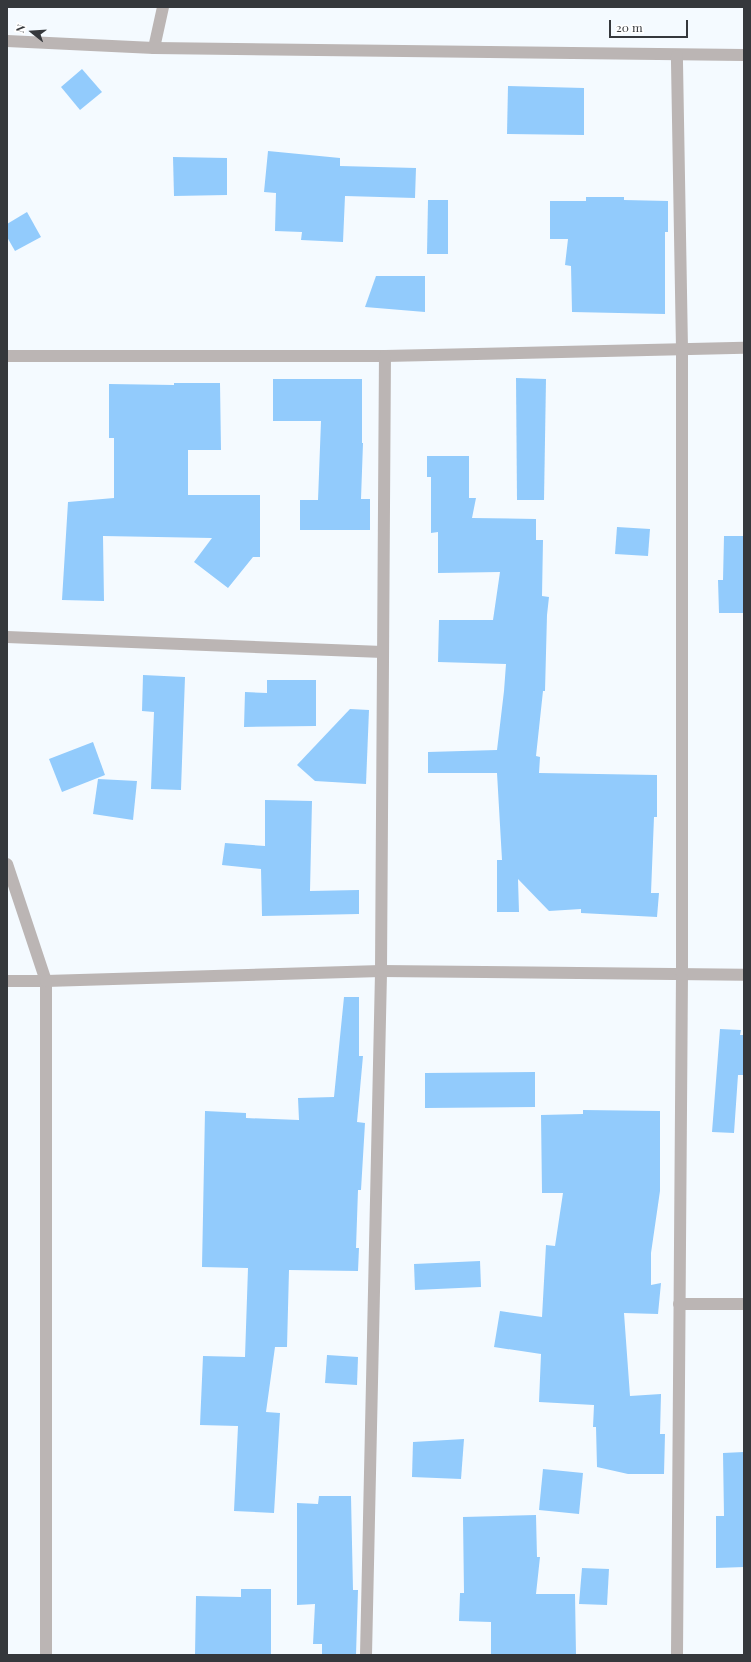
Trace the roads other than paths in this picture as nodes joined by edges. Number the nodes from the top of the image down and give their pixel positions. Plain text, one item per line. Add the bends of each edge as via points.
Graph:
1 (163, 7) edge
2 (7, 41) edge
3 (154, 48) junction
4 (744, 55) edge
5 (677, 56) junction
6 (744, 348) edge
7 (682, 349) junction
8 (7, 356) edge
9 (385, 356) junction
10 (7, 637) edge
11 (383, 652) junction
12 (7, 864) edge
13 (381, 971) junction
14 (682, 974) junction
15 (744, 974) edge
16 (7, 981) edge
17 (46, 981) junction
18 (680, 1304) junction
19 (744, 1304) edge
20 (46, 1655) edge
21 (366, 1655) edge
22 (677, 1655) edge

1 - 3 street
2 - 3 street
3 - 5 street
4 - 5 street
5 - 7 street
6 - 7 street
7 - 9 street
7 - 14 street
8 - 9 street
9 - 11 street
10 - 11 street
11 - 13 street
12 - 17 street
13 - 14 street
13 - 17 street
13 - 21 street
14 - 15 street
14 - 18 street
16 - 17 street
17 - 20 street
18 - 19 street
18 - 22 street

